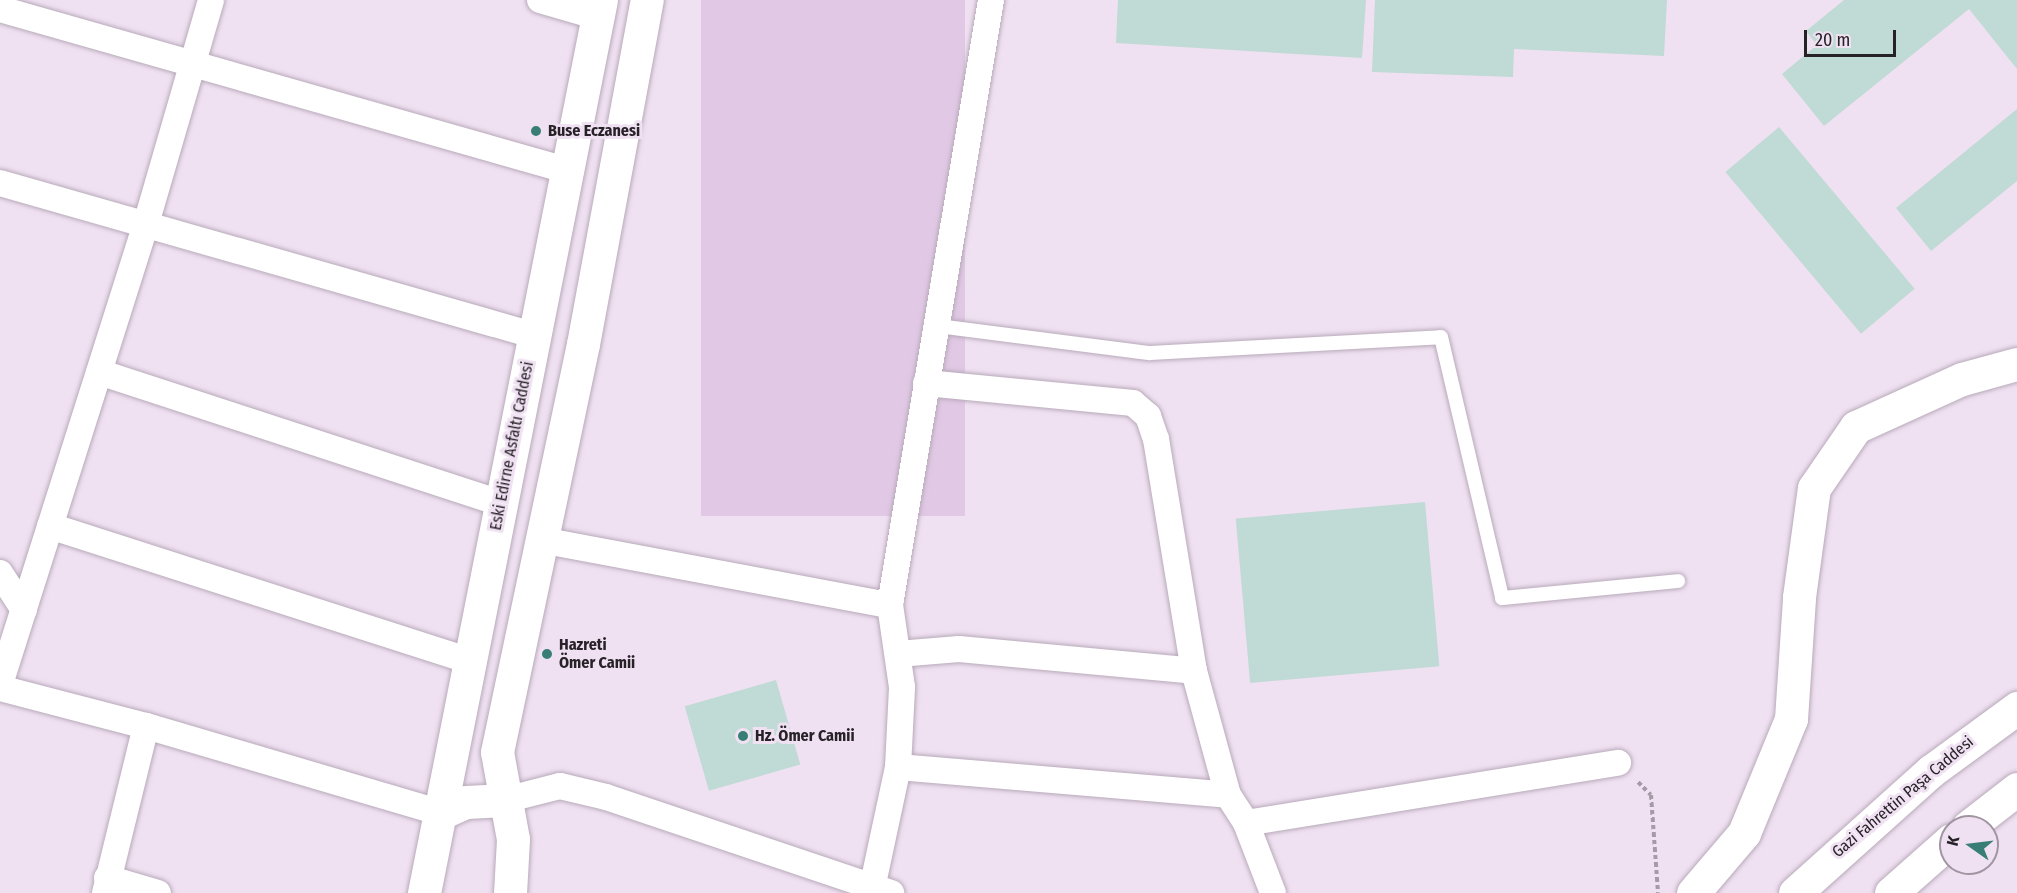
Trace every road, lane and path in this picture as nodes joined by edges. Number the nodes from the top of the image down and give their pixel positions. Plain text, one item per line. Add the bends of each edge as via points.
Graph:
1 (211, 0) edge
2 (540, 0) edge
3 (647, 0) edge
4 (991, 0) edge
5 (599, 8) edge
6 (0, 9) edge
7 (192, 65) junction
8 (569, 171) junction
9 (0, 183) edge
10 (146, 224) junction
11 (938, 326) junction
12 (533, 335) junction
13 (2017, 364) edge
14 (99, 372) junction
15 (926, 383) junction
16 (502, 504) junction
17 (50, 526) junction
18 (541, 540) junction
19 (0, 573) edge
20 (1678, 581) dead end
21 (890, 605) junction
22 (24, 610) junction
23 (898, 654) junction
24 (470, 661) junction
25 (1194, 671) junction
26 (0, 686) edge
27 (2017, 708) edge
28 (146, 726) junction
29 (1618, 763) joint
30 (898, 767) junction
31 (2017, 789) edge
32 (1228, 795) junction
33 (505, 800) junction
34 (441, 813) junction
35 (1983, 815) edge
36 (1246, 823) junction
37 (1939, 850) edge
38 (1900, 884) edge
39 (106, 885) edge
40 (878, 891) edge
41 (158, 893) edge
42 (424, 893) edge
43 (510, 893) edge
44 (1273, 893) edge
45 (1658, 893) edge
46 (1693, 893) edge
47 (1795, 893) edge

1 - 7 street
2 - 5 street
3 - 18 main road via 583,344
4 - 11 street
5 - 8 main road, Eski Edirne Asfaltı Caddesi
6 - 7 street
7 - 8 street
7 - 10 street
8 - 12 main road, Eski Edirne Asfaltı Caddesi
9 - 10 street
10 - 12 street
10 - 14 street
11 - 15 street
11 - 20 lane via 1150,353 1441,337 1502,598
12 - 16 main road, Eski Edirne Asfaltı Caddesi
13 - 46 main road via 1962,379 1856,427 1814,488 1799,597 1791,719 1744,833
14 - 16 street
14 - 17 street
15 - 21 street
15 - 25 street via 1133,403 1148,416 1156,439
16 - 18 main road
16 - 24 main road, Eski Edirne Asfaltı Caddesi
17 - 22 street
17 - 24 street
18 - 21 street
18 - 33 main road via 497,752
19 - 22 street
21 - 23 street
22 - 26 street
23 - 25 street via 959,649
23 - 30 street via 902,687
24 - 34 main road, Eski Edirne Asfaltı Caddesi
25 - 32 street
26 - 28 street
27 - 47 main road, Gazi Fahrettin Paşa Caddesi via 1931,771
28 - 34 street
28 - 39 street
29 - 36 street
29 - 45 path via 1651,795 1659,863
30 - 32 street
30 - 40 street
31 - 35 main road
32 - 36 street
33 - 34 main road via 466,802
33 - 40 street via 560,786 606,797
33 - 43 main road via 513,839
34 - 42 main road, Eski Edirne Asfaltı Caddesi
36 - 44 street
37 - 38 main road
39 - 41 street

